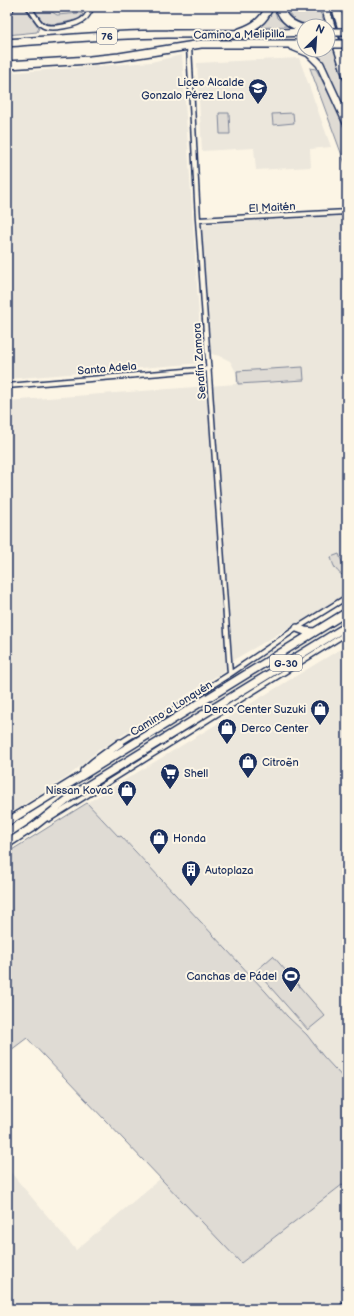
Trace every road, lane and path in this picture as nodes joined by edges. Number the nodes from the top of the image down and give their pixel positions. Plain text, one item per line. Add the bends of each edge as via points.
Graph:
1 (12, 7) edge
2 (29, 7) edge
3 (92, 7) edge
4 (269, 7) edge
5 (280, 7) edge
6 (325, 7) edge
7 (336, 7) edge
8 (7, 16) edge
9 (296, 25) edge
10 (296, 32) edge
11 (336, 32) edge
12 (347, 32) edge
13 (234, 34) junction
14 (7, 42) edge
15 (284, 43) junction
16 (296, 44) edge
17 (336, 44) edge
18 (347, 44) edge
19 (189, 46) junction
20 (7, 65) edge
21 (347, 77) edge
22 (347, 123) edge
23 (347, 212) edge
24 (198, 220) junction
25 (209, 369) junction
26 (7, 386) edge
27 (347, 597) edge
28 (347, 612) edge
29 (347, 626) edge
30 (297, 628) junction
31 (314, 632) junction
32 (347, 633) edge
33 (230, 674) junction
34 (120, 743) joint
35 (74, 781) junction
36 (7, 822) edge
37 (33, 827) junction
38 (7, 844) edge
39 (347, 1303) edge
40 (340, 1309) edge

1 - 8 street
2 - 3 street via 41,25 47,28 78,22 85,18
4 - 13 main road via 256,25
5 - 9 main road via 287,21
6 - 21 main road
7 - 18 highway
10 - 13 main road, Camino a Melipilla / 76
11 - 12 main road, bridge
13 - 14 main road, Camino a Melipilla / 76 via 115,35
15 - 16 main road, Camino a Melipilla / 76
15 - 19 main road, Camino a Melipilla / 76
15 - 22 main road via 308,53 320,64
17 - 18 main road, bridge
19 - 20 main road, Camino a Melipilla / 76 via 119,57
19 - 24 street, Serafín Zamora
23 - 24 street, El Maitén
24 - 25 street, Serafín Zamora
25 - 26 street, Santa Adela
25 - 33 street, Serafín Zamora
27 - 30 street, Camino a Lonquén
28 - 31 main road, Camino a Lonquén / G-30
29 - 37 main road, Camino a Lonquén / G-30 via 87,786
30 - 31 main road
30 - 33 street, Camino a Lonquén
31 - 35 main road, Camino a Lonquén / G-30
32 - 37 street, Camino a Lonquén
33 - 34 street, Camino a Lonquén
34 - 35 main road
35 - 36 main road, Camino a Lonquén / G-30
37 - 38 main road, Camino a Lonquén / G-30
39 - 40 street

